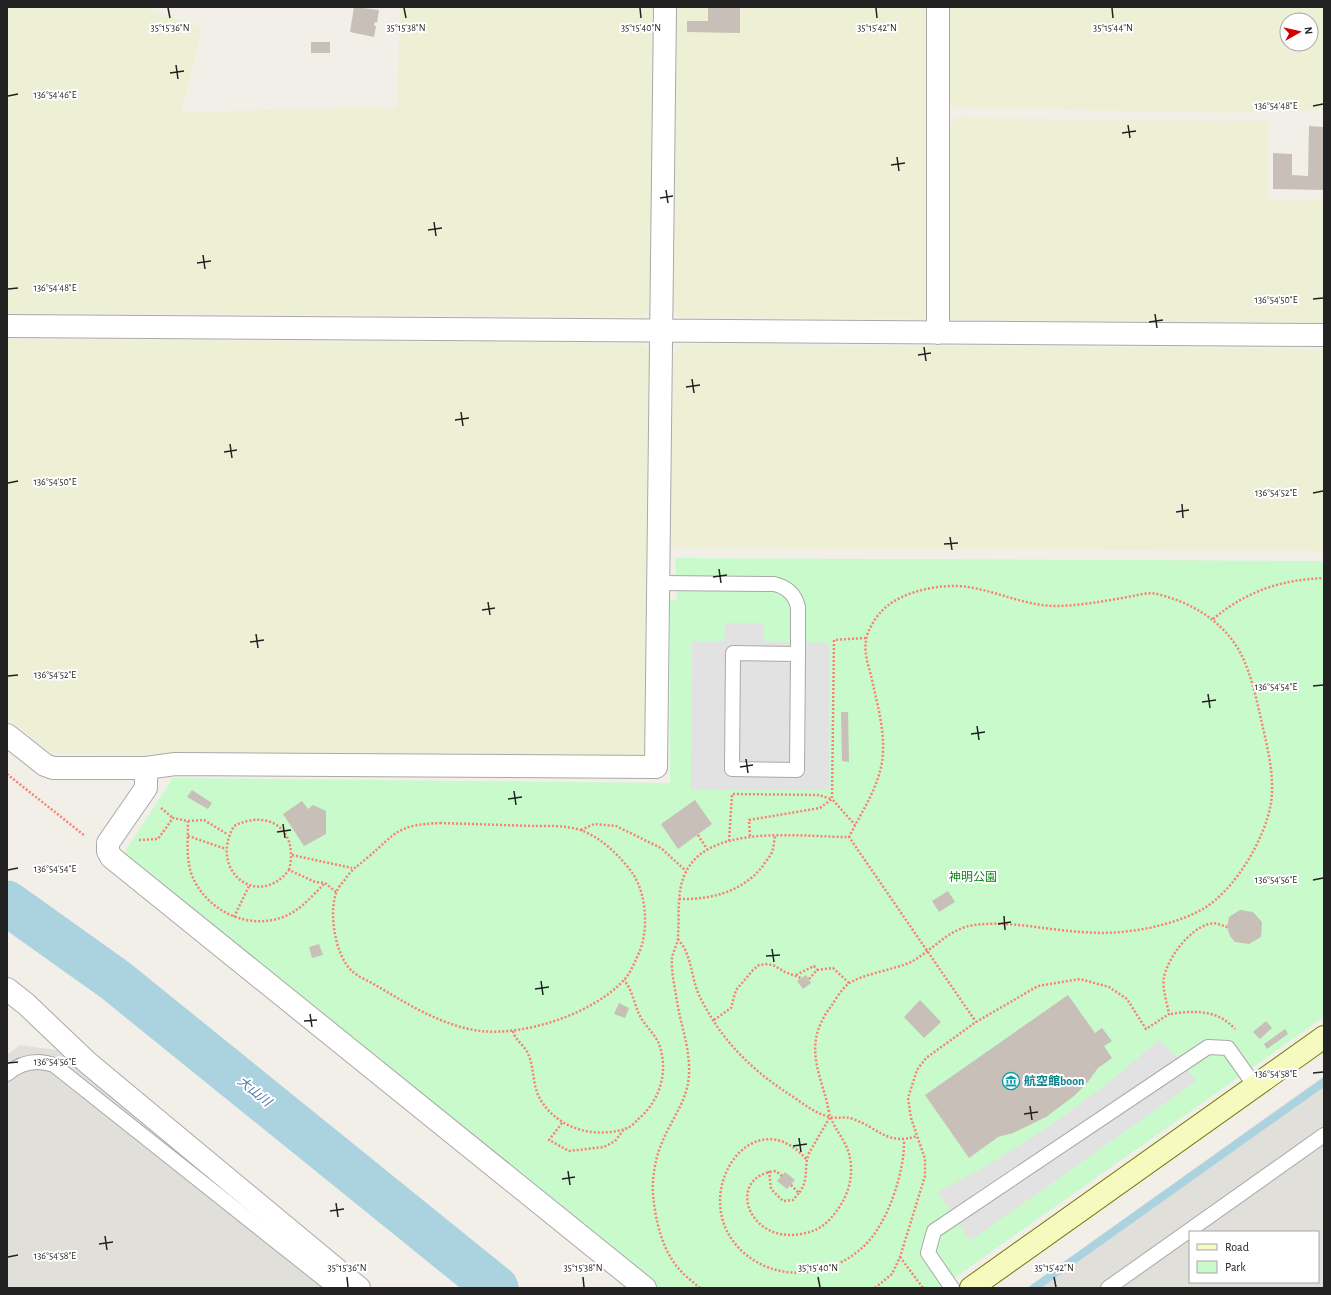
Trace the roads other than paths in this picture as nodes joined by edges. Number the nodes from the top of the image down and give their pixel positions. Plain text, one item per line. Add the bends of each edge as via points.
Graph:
1 (665, 7) edge
2 (938, 7) edge
3 (7, 326) edge
4 (661, 332) junction
5 (938, 333) junction
6 (1324, 335) edge
7 (660, 583) junction
8 (798, 654) junction
9 (7, 735) edge
10 (146, 768) junction
11 (7, 989) edge
12 (1324, 1037) edge
13 (7, 1074) edge
14 (1255, 1086) junction
15 (1324, 1135) edge
16 (335, 1288) edge
17 (359, 1288) edge
18 (645, 1288) edge
19 (952, 1288) edge
20 (971, 1288) edge
21 (1108, 1288) edge

1 - 4 street
2 - 5 street
3 - 4 street
4 - 5 street
4 - 7 street
5 - 6 street
7 - 8 lane via 782,586 797,602
7 - 10 street via 656,767 175,764
8 - 8 lane via 733,653 732,769 797,770
9 - 10 street via 45,765 53,768
10 - 18 street via 146,788 108,843 111,857
11 - 17 street via 88,1063
12 - 14 street
13 - 16 lane via 14,1068 34,1062 42,1061 54,1065
14 - 19 lane via 1228,1048 1208,1048 1164,1076 934,1231 928,1253
14 - 20 street
15 - 21 lane

